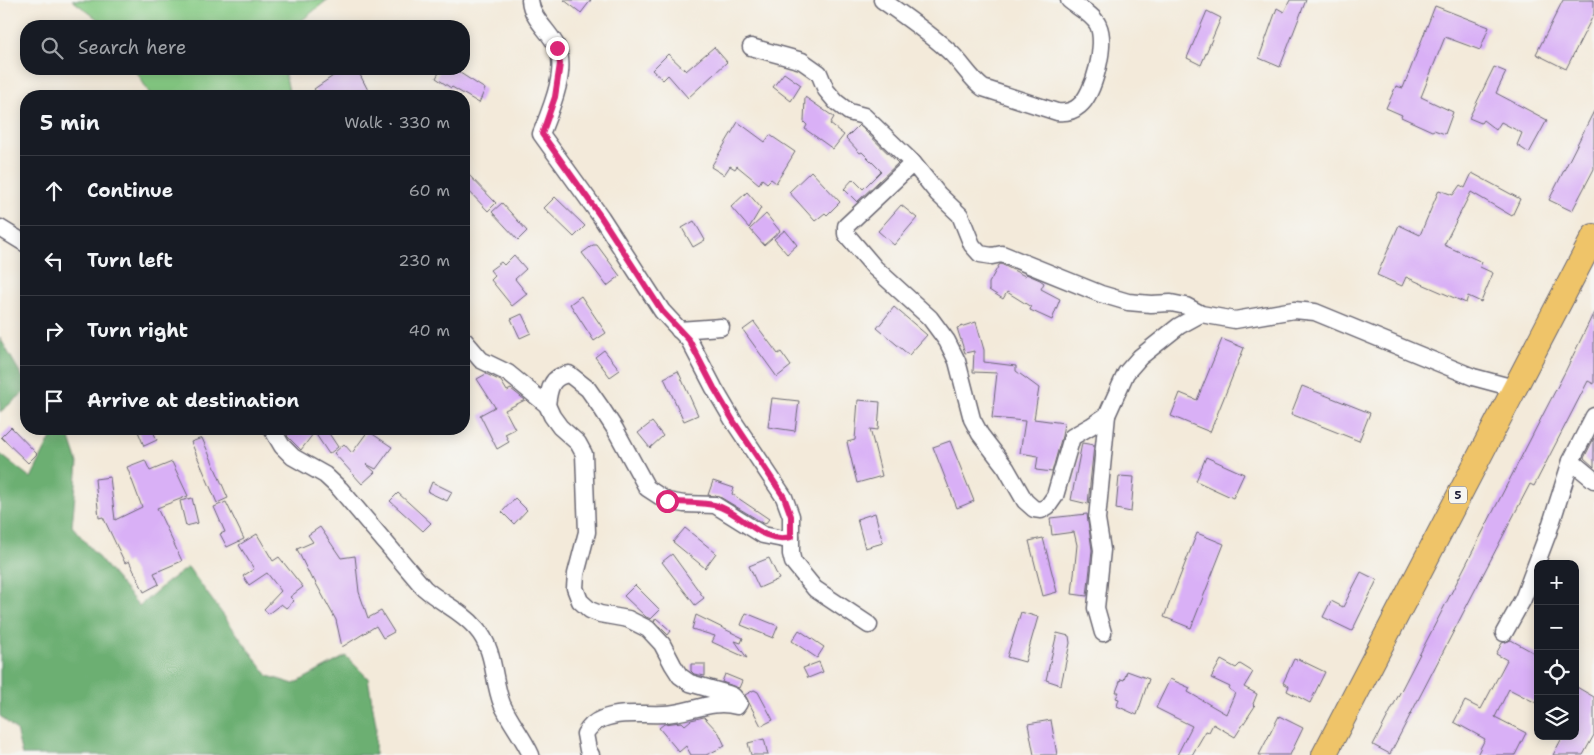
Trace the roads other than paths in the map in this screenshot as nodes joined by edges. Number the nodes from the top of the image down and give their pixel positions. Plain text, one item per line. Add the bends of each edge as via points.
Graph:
1 (530, 0) edge
2 (882, 0) edge
3 (1069, 0) edge
4 (750, 47) dead end
5 (913, 163) junction
6 (0, 228) edge
7 (1594, 236) edge
8 (20, 240) edge
9 (1201, 314) junction
10 (721, 327) dead end
11 (679, 330) junction
12 (470, 347) edge
13 (1514, 388) junction
14 (547, 405) junction
15 (1107, 415) junction
16 (1594, 416) edge
17 (276, 435) edge
18 (1571, 461) junction
19 (1594, 480) edge
20 (791, 537) junction
21 (869, 625) dead end
22 (1103, 633) dead end
23 (1504, 633) dead end
24 (531, 755) edge
25 (591, 755) edge
26 (1324, 755) edge

1 - 11 street via 531,10 557,48 560,64 555,97 542,134 662,311
2 - 3 street via 952,54 983,88 1066,113 1085,99 1100,58 1101,42 1098,23
4 - 5 street via 802,60 819,73 826,90 836,102 849,112 864,116
5 - 9 street via 960,215 972,245 980,254 1002,254 1128,302 1171,303
5 - 15 street via 846,226 846,234 875,268 930,318 947,341 957,361 972,419 1025,502 1034,509 1048,506 1055,496 1072,437
6 - 8 street
7 - 13 highway, 5
9 - 13 street via 1235,320 1294,310 1315,312 1473,377
9 - 15 street via 1179,326 1140,357 1126,373
10 - 11 street
11 - 20 street via 689,340 729,414 784,497 791,516
12 - 14 street via 481,360 508,373
13 - 26 highway, 5
14 - 20 street via 554,380 569,374 588,389 616,429 647,488 667,501 715,505 763,535 783,539
14 - 25 street via 560,427 578,443 584,454 587,532 575,588 580,601 590,610 628,619 648,629 662,644 676,670 690,683 733,696 739,703 737,706 714,703 684,712 613,715 591,725 585,734
15 - 22 street via 1097,519 1102,550 1096,608
16 - 18 street
17 - 24 street via 293,457 325,475 340,489 424,588 477,628 492,658 502,703
18 - 19 street
18 - 23 street via 1523,599
20 - 21 street via 793,562 815,589

